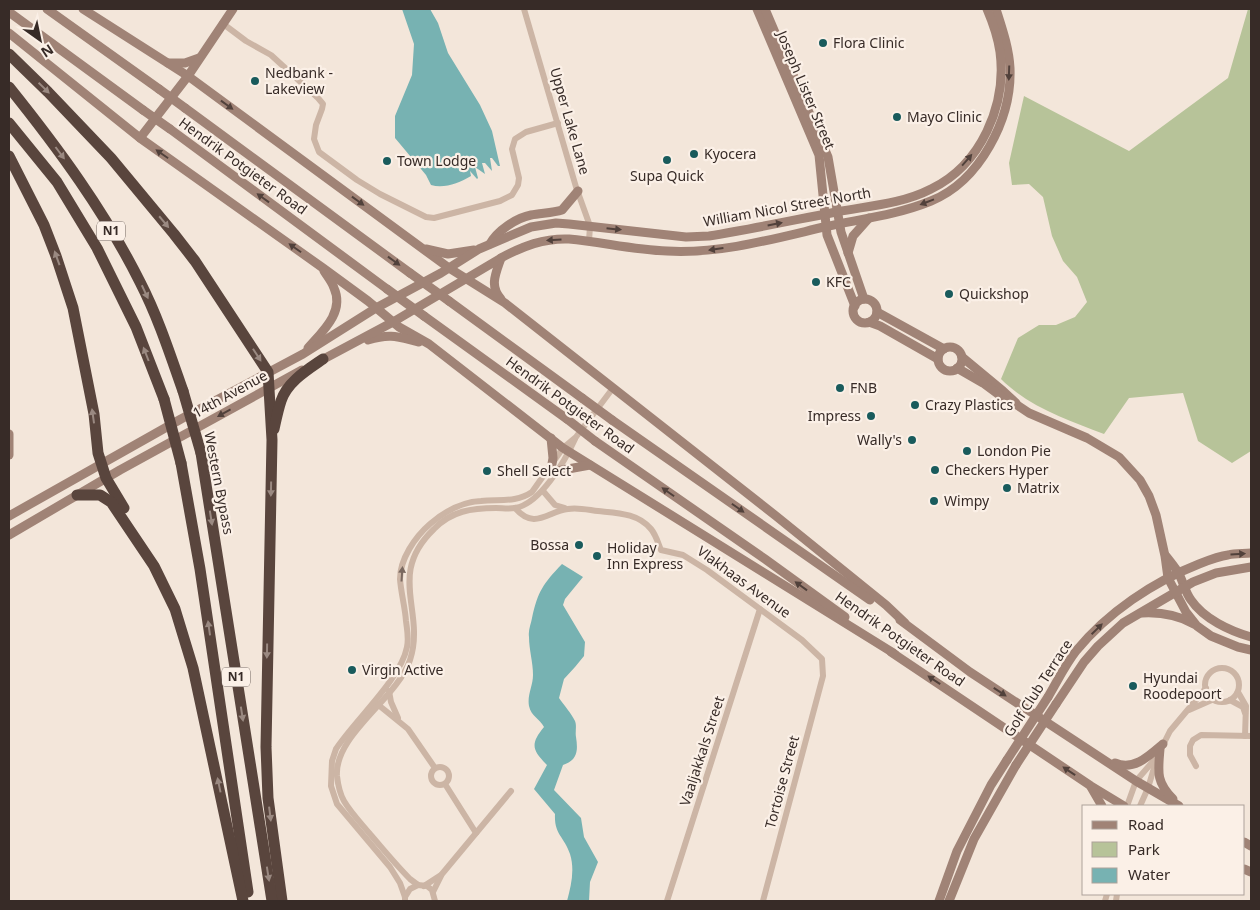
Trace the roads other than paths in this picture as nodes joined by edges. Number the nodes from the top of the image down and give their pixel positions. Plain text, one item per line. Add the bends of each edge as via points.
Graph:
1 (47, 9) edge
2 (82, 9) edge
3 (233, 9) edge
4 (524, 9) edge
5 (757, 9) edge
6 (765, 9) edge
7 (987, 9) edge
8 (996, 9) edge
9 (9, 12) edge
10 (222, 23) junction
11 (9, 33) edge
12 (9, 54) edge
13 (199, 58) junction
14 (167, 63) junction
15 (188, 76) junction
16 (9, 87) edge
17 (9, 123) edge
18 (558, 123) junction
19 (140, 138) junction
20 (9, 156) edge
21 (578, 191) junction
22 (838, 212) junction
23 (826, 214) junction
24 (870, 217) junction
25 (840, 224) junction
26 (590, 226) junction
27 (826, 227) junction
28 (589, 241) junction
29 (490, 244) junction
30 (423, 248) junction
31 (479, 249) junction
32 (848, 253) junction
33 (500, 258) junction
34 (322, 268) junction
35 (449, 268) junction
36 (465, 279) junction
37 (864, 299) junction
38 (505, 303) junction
39 (855, 306) junction
40 (376, 308) junction
41 (877, 312) junction
42 (393, 322) junction
43 (869, 322) junction
44 (429, 344) junction
45 (351, 345) junction
46 (944, 349) junction
47 (303, 354) junction
48 (962, 357) junction
49 (323, 359) junction
50 (938, 359) junction
51 (957, 368) junction
52 (268, 372) junction
53 (269, 387) junction
54 (613, 388) junction
55 (1017, 405) junction
56 (9, 434) edge
57 (550, 438) junction
58 (272, 440) junction
59 (566, 450) junction
60 (9, 455) edge
61 (101, 464) junction
62 (590, 465) junction
63 (554, 467) junction
64 (106, 478) junction
65 (543, 491) junction
66 (77, 495) junction
67 (515, 500) junction
68 (515, 508) junction
69 (567, 508) junction
70 (9, 516) edge
71 (9, 535) edge
72 (139, 541) junction
73 (1251, 553) edge
74 (1166, 556) junction
75 (1250, 565) edge
76 (1178, 572) junction
77 (1168, 578) junction
78 (1184, 586) junction
79 (1175, 592) junction
80 (760, 609) junction
81 (1140, 613) junction
82 (904, 623) junction
83 (1197, 626) junction
84 (1251, 636) edge
85 (1251, 650) edge
86 (895, 654) junction
87 (823, 669) joint
88 (1206, 688) junction
89 (390, 691) junction
90 (1238, 692) junction
91 (1214, 699) junction
92 (1230, 700) junction
93 (376, 703) junction
94 (1188, 711) junction
95 (1245, 713) junction
96 (398, 720) junction
97 (1248, 736) edge
98 (1160, 750) junction
99 (1103, 758) junction
100 (1196, 766) dead end
101 (435, 768) junction
102 (1136, 781) junction
103 (446, 784) junction
104 (1091, 786) junction
105 (1148, 788) junction
106 (511, 791) dead end
107 (1101, 805) edge
108 (1124, 805) edge
109 (1126, 805) edge
110 (1140, 805) edge
111 (1178, 805) edge
112 (1179, 805) edge
113 (476, 833) junction
114 (442, 874) junction
115 (421, 885) junction
116 (436, 898) edge
117 (405, 899) edge
118 (243, 901) edge
119 (250, 901) edge
120 (272, 901) edge
121 (282, 901) edge
122 (667, 901) edge
123 (763, 901) edge
124 (939, 901) edge
125 (949, 901) edge

1 -> 82 main road, Hendrik Potgieter Road, bridge via 612,420
2 - 14 main road
3 - 10 main road
4 - 18 street, Upper Lake Lane
5 - 23 main road, Joseph Lister Street via 819,155
6 - 22 main road, Joseph Lister Street via 823,143 831,167
22 -> 7 main road, William Nicol Street North via 900,200 931,189 970,159 984,137 999,97 1000,51
8 -> 24 main road, William Nicol Street North via 1010,68 1008,96 999,127 981,158 961,181 940,196 910,209
86 -> 9 main road, Hendrik Potgieter Road, bridge via 596,441
10 - 13 main road
10 - 18 street via 271,55 323,104 314,139 320,152 357,180 426,217 441,217 507,198 516,190 519,178 512,148 515,139 526,132
11 - 19 main road
12 -> 52 highway via 111,158 174,234
13 - 14 main road via 185,63
13 - 15 main road
14 - 15 main road
15 - 19 main road
15 -> 30 main road
16 -> 120 highway, Western Bypass / N1, bridge via 76,175 114,235 156,317 183,391 201,453
119 -> 17 highway, N1, bridge via 200,569 181,463 164,399 136,327 97,248 57,182
18 - 21 street, Upper Lake Lane
34 -> 19 main road
61 -> 20 highway via 73,308 44,226
21 - 26 street, Upper Lake Lane
21 - 29 main road via 562,210 522,218 497,234
22 - 23 main road, William Nicol Street North
22 - 25 main road, Joseph Lister Street
26 -> 23 main road, William Nicol Street North via 686,238
23 - 27 main road, Joseph Lister Street
24 - 25 main road, William Nicol Street North
24 - 32 main road via 853,236
25 - 27 main road, William Nicol Street North
25 - 32 main road, Joseph Lister Street
26 - 28 street, Upper Lake Lane
26 - 29 main road, William Nicol Street North via 556,223 531,227
27 -> 28 main road, William Nicol Street North via 699,251 667,251
27 - 39 main road, Joseph Lister Street
28 -> 33 main road, William Nicol Street North via 555,239 537,242
29 - 31 main road, William Nicol Street North
30 - 31 main road via 448,254
30 - 35 main road
31 - 35 main road, William Nicol Street North
32 - 37 main road, Joseph Lister Street
33 - 36 main road, William Nicol Street North
33 - 38 main road via 493,285
34 - 40 main road
34 - 47 main road via 334,288 336,307 332,319
35 - 36 main road
35 - 40 main road, 14th Avenue
36 - 38 main road
36 - 42 main road, 14th Avenue
37 - 39 main road
37 - 41 main road via 872,301
38 - 54 main road
39 - 43 main road via 853,312 857,319
40 - 42 main road
40 - 47 main road, 14th Avenue
41 - 43 main road
41 - 46 main road
42 - 44 main road
42 - 45 main road, 14th Avenue
43 - 50 main road
44 - 45 main road via 390,336
44 - 57 main road
45 - 49 main road, 14th Avenue
46 - 48 main road via 955,349
46 - 50 main road
47 - 52 main road, 14th Avenue
48 - 51 main road
48 - 55 main road
49 - 53 main road, 14th Avenue
49 - 58 highway via 286,390
50 - 51 main road via 944,369
51 - 55 main road
52 - 53 highway
52 - 61 main road, 14th Avenue
53 - 58 highway
53 -> 64 main road, 14th Avenue
54 - 59 street
54 - 82 main road via 776,516
55 - 74 main road via 1120,457 1149,496
56 - 60 main road
57 - 59 main road
57 - 63 main road
58 -> 121 highway via 266,747 268,798
59 - 62 main road
59 - 63 street
61 - 64 highway
61 - 70 main road, 14th Avenue
62 - 63 main road
62 - 86 main road
63 - 65 street
63 - 67 street via 526,496
64 - 66 main road, 14th Avenue
64 - 72 highway via 131,520
65 - 68 street via 533,500
65 - 69 street via 555,505
66 - 71 main road, 14th Avenue
66 - 72 highway via 106,498
67 - 68 street
93 -> 67 street, Vlakhaas Avenue via 405,657 408,637 400,579 409,550 418,536 452,508 481,501
68 - 69 street, Vlakhaas Avenue via 524,516 540,519
68 - 89 street, Vlakhaas Avenue via 480,508 454,514 423,540 410,569 412,653 404,672
69 - 80 street, Vlakhaas Avenue via 633,516 651,529 661,550 683,555
118 -> 72 highway via 189,650 165,586
76 -> 73 main road, Golf Club Terrace via 1228,555
74 - 76 main road
74 - 77 main road
75 - 78 main road, Golf Club Terrace via 1216,573
76 - 77 main road, Golf Club Terrace
76 - 78 main road
77 - 79 main road
124 -> 77 main road, Golf Club Terrace, bridge via 957,851 991,785 1072,656 1100,626
78 - 79 main road, Golf Club Terrace
78 - 84 main road via 1191,600 1208,617
79 - 81 main road, Golf Club Terrace
79 - 83 main road
80 - 87 street, Vlakhaas Avenue via 819,654
80 - 122 street, Vaaljakkals Street
81 - 83 main road via 1170,615
81 - 125 main road, Golf Club Terrace, bridge via 1098,646 1056,704 1016,765 974,839
82 -> 99 main road, Hendrik Potgieter Road via 970,672
83 - 85 main road via 1224,642
104 -> 86 main road, Hendrik Potgieter Road
87 - 123 street, Tortoise Street
88 - 90 street via 1208,675 1223,668 1237,676
88 - 91 street
88 - 94 street
89 - 93 street, Vlakhaas Avenue
89 - 96 street
90 - 92 street
90 - 95 street via 1246,706
91 - 92 street
91 - 94 street
92 - 95 street via 1242,707
93 - 96 street
93 - 115 street, Vlakhaas Avenue via 341,753 337,777 339,789 344,802 402,871
93 - 117 street, Vlakhaas Avenue via 336,749 331,786 337,804 390,867
94 - 98 street via 1170,731
95 - 97 street
96 - 101 street
97 - 100 street via 1198,737 1190,746 1190,755
98 - 99 main road via 1135,765 1121,766
98 - 102 street
98 - 105 street
98 - 112 main road via 1158,770 1161,784
99 - 102 main road
101 - 103 street via 447,769 449,778
101 - 103 street via 431,777 433,783 439,786
102 - 105 main road
102 - 109 street
103 - 113 street
104 - 107 main road
104 - 108 main road, Hendrik Potgieter Road
105 - 110 street
105 - 111 main road
106 - 113 street
113 - 114 street
114 - 115 street
114 - 116 street
115 - 116 street, Vlakhaas Avenue via 430,888
115 - 117 street via 410,890

